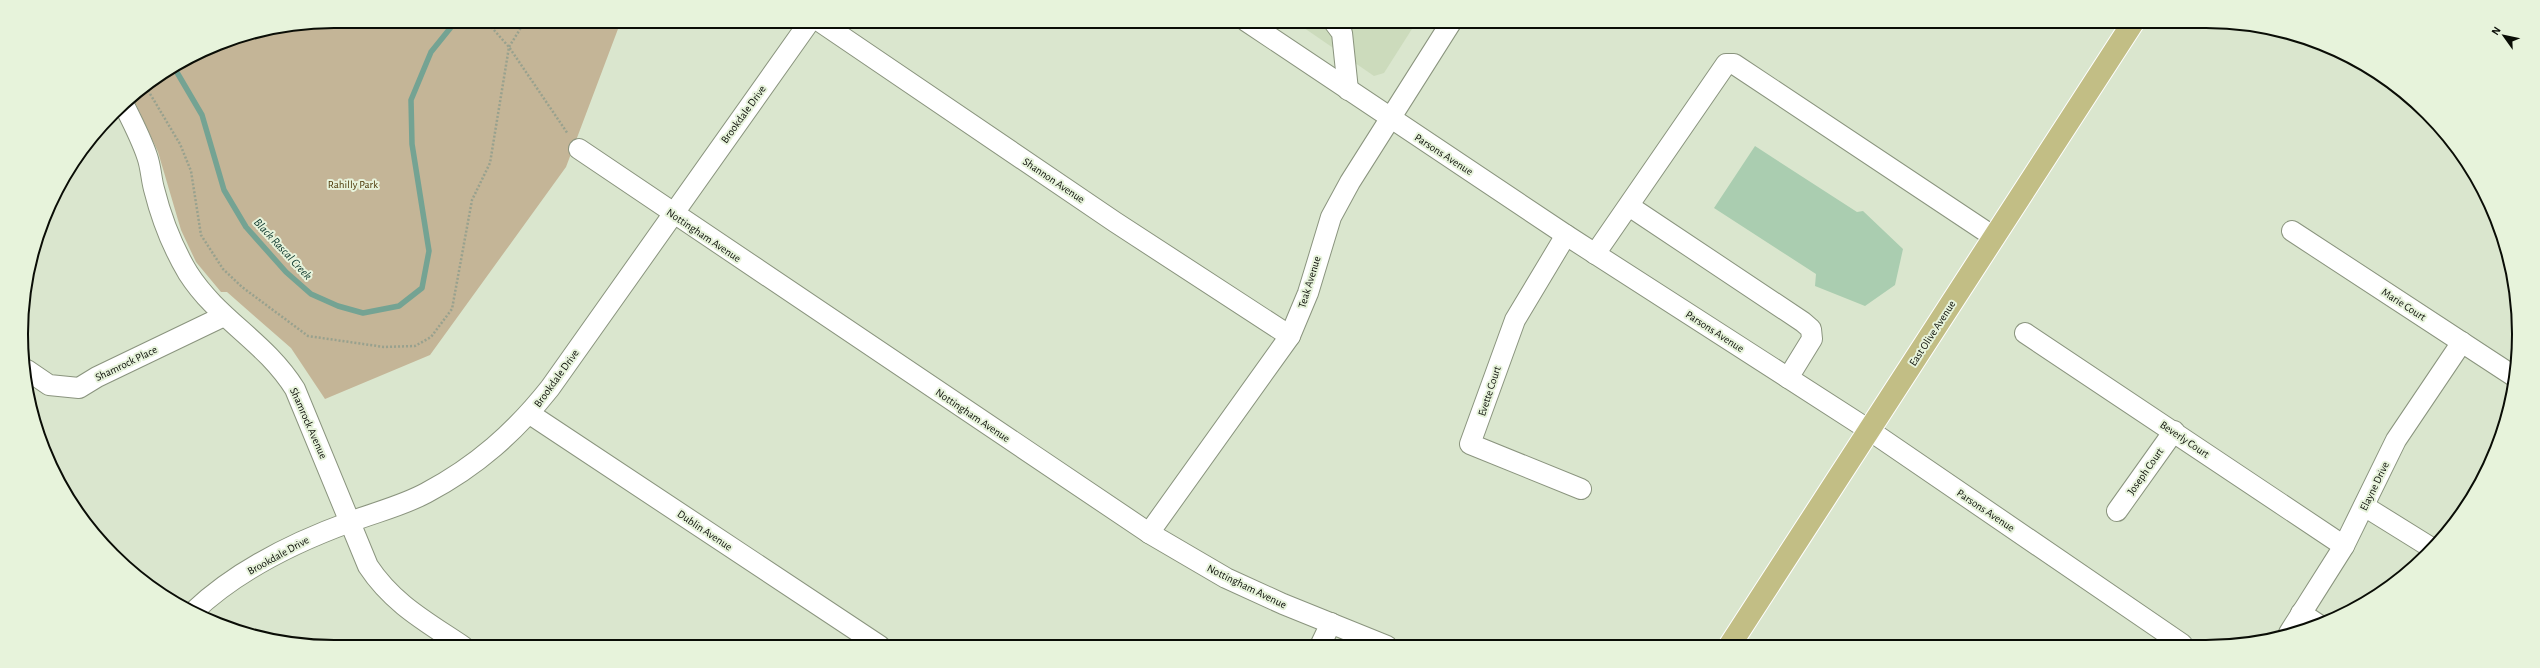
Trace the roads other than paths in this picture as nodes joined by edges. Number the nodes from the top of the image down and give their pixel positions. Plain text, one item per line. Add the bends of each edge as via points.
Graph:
1 (805, 28) edge
2 (829, 28) edge
3 (1256, 28) edge
4 (1338, 28) edge
5 (1448, 28) edge
6 (2129, 28) edge
7 (1348, 90) junction
8 (126, 110) edge
9 (1390, 118) junction
10 (579, 149) road end
11 (1628, 206) junction
12 (672, 214) junction
13 (2292, 231) dead end
14 (1566, 235) junction
15 (1994, 237) junction
16 (1595, 254) junction
17 (224, 316) junction
18 (2025, 333) dead end
19 (1290, 336) junction
20 (2462, 342) junction
21 (31, 373) edge
22 (2509, 373) edge
23 (1788, 378) junction
24 (530, 414) junction
25 (1869, 430) junction
26 (2174, 431) junction
27 (1581, 489) dead end
28 (2364, 506) junction
29 (2117, 511) dead end
30 (350, 522) junction
31 (1150, 533) junction
32 (2344, 546) junction
33 (2426, 546) edge
34 (199, 608) edge
35 (2301, 613) junction
36 (2313, 621) edge
37 (1331, 624) junction
38 (2292, 628) edge
39 (454, 640) edge
40 (871, 640) edge
41 (1323, 640) edge
42 (1371, 640) edge
43 (1733, 640) edge
44 (2176, 640) edge

1 - 12 street, Brookdale Drive
2 - 19 street, Shannon Avenue via 1115,222
3 - 7 street, Parsons Avenue
4 - 7 street via 1342,33
5 - 9 street, Teak Avenue
6 - 15 main road, East Olive Avenue
7 - 9 street, Parsons Avenue
8 - 17 street, Shamrock Avenue via 148,158 154,189 175,247 201,292
9 - 14 street, Parsons Avenue
9 - 19 street, Teak Avenue via 1331,216 1308,293
10 - 12 street, Nottingham Avenue
11 - 15 street via 1726,64 1734,64
11 - 16 street
11 - 23 street via 1811,329 1812,339
12 - 24 street, Brookdale Drive
12 - 31 street, Nottingham Avenue
13 - 20 street, Marie Court
14 - 16 street, Parsons Avenue
14 - 27 street, Evette Court via 1515,320 1470,444
15 - 25 main road, East Olive Avenue
16 - 23 street, Parsons Avenue
17 - 21 street, Shamrock Place via 79,388 49,385
17 - 30 street, Shamrock Avenue via 262,347 284,371 295,389
18 - 26 street, Beverly Court
19 - 31 street, Teak Avenue
20 - 22 street, Marie Court
20 - 28 street, Elayne Drive via 2396,440
23 - 25 street, Parsons Avenue
24 - 30 street, Brookdale Drive via 505,440 440,485 399,506
24 - 40 street, Dublin Avenue
25 - 43 main road, East Olive Avenue
25 - 44 street, Parsons Avenue
26 - 29 street, Joseph Court
26 - 32 street, Beverly Court
28 - 32 street, Elayne Drive
28 - 33 street
30 - 34 street, Brookdale Drive via 305,539 273,557 228,585
30 - 39 street, Shamrock Avenue via 368,566 379,583 399,603
31 - 37 street, Nottingham Avenue via 1226,578
32 - 35 street, Elayne Drive
35 - 36 street
35 - 38 street, Elayne Drive
37 - 41 street
37 - 42 street, Nottingham Avenue

